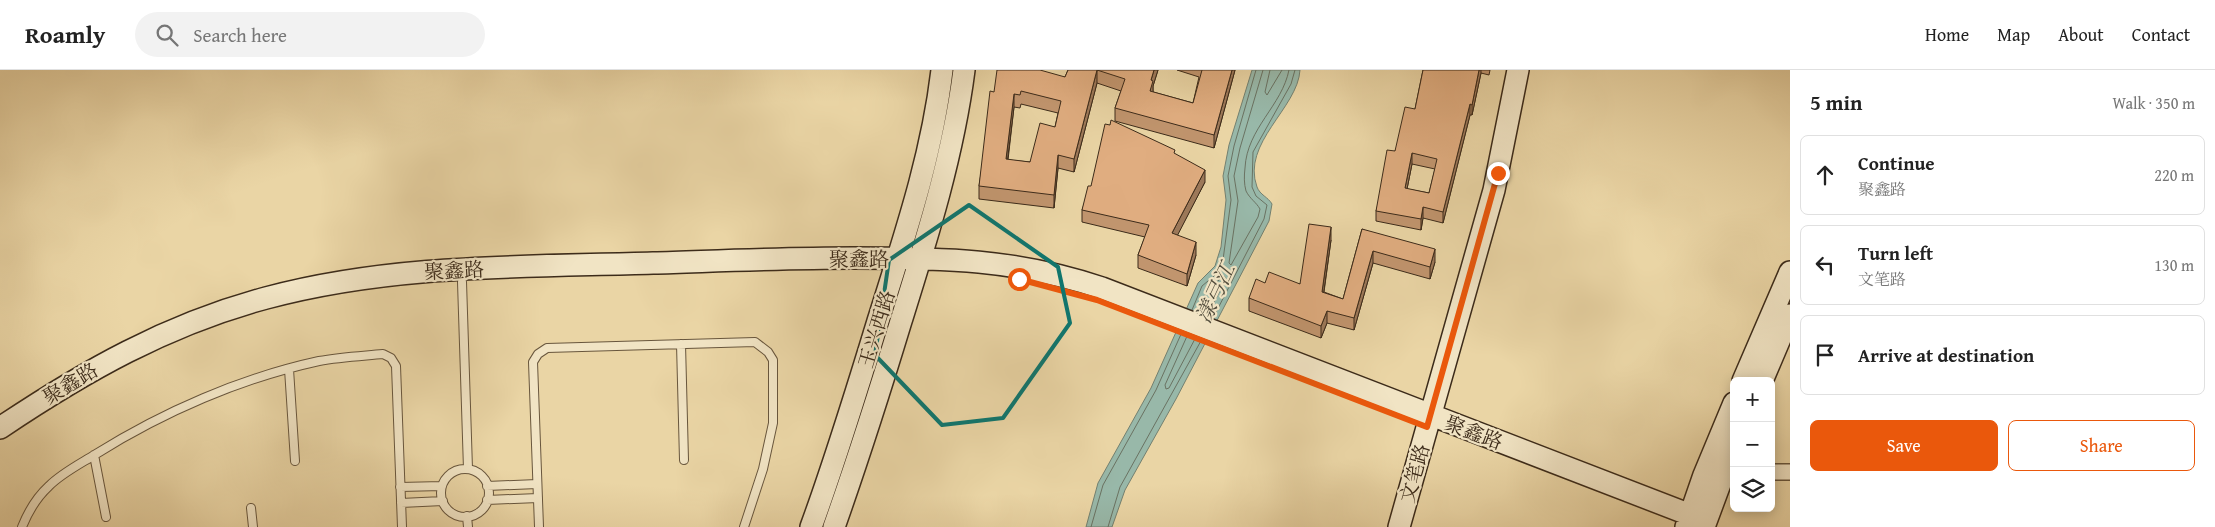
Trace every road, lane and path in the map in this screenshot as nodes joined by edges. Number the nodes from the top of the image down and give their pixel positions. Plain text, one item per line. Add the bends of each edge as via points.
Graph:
1 (942, 70) edge
2 (964, 70) edge
3 (1518, 70) edge
4 (896, 265) junction
5 (919, 265) junction
6 (1790, 272) edge
7 (462, 282) junction
8 (1790, 315) edge
9 (681, 344) junction
10 (289, 369) junction
11 (1745, 377) edge
12 (1764, 377) edge
13 (1730, 415) edge
14 (1429, 421) junction
15 (0, 428) edge
16 (0, 444) edge
17 (94, 455) junction
18 (684, 460) dead end
19 (294, 461) dead end
20 (468, 469) junction
21 (1775, 472) edge
22 (1790, 472) edge
23 (1728, 473) edge
24 (537, 484) junction
25 (442, 486) junction
26 (487, 486) junction
27 (400, 487) junction
28 (538, 498) junction
29 (487, 500) junction
30 (443, 501) junction
31 (401, 502) junction
32 (250, 508) dead end
33 (106, 516) dead end
34 (467, 516) junction
35 (1695, 523) edge
36 (22, 527) edge
37 (253, 527) edge
38 (402, 527) edge
39 (468, 527) edge
40 (539, 527) edge
41 (744, 527) edge
42 (811, 527) edge
43 (834, 527) edge
44 (1399, 527) edge

1 - 4 main road, 玉兴西路 via 926,156
2 - 5 main road, 玉兴西路 via 948,161
3 - 14 main road, 文笔路 via 1494,190
4 - 5 main road, 聚鑫路
4 - 7 main road, 聚鑫路
4 - 15 main road, 聚鑫路 via 776,259 435,270 336,282 229,309 158,336 67,384
4 - 42 main road, 玉兴西路
5 - 14 main road, 聚鑫路 via 990,262 1052,273 1102,288 1176,324
5 - 43 main road, 玉兴西路
6 - 11 main road
7 - 16 main road, 聚鑫路 via 339,295 268,311 215,328 163,348 101,379
7 - 20 lane
8 - 12 main road
9 - 18 lane
9 - 24 lane via 547,348 538,354 533,362
9 - 41 lane via 755,342 773,360 773,423 763,470
10 - 17 lane via 230,388 173,412
10 - 19 lane
10 - 27 lane via 320,361 383,354 391,358 396,366
13 - 35 main road
14 - 35 main road, 聚鑫路
14 - 44 main road, 文笔路
17 - 33 lane
17 - 36 lane via 48,487 33,504
20 - 25 lane via 449,475
20 - 26 lane via 480,474
21 - 22 street
23 - 35 main road
24 - 26 lane
24 - 28 lane
25 - 27 lane
25 - 30 lane
26 - 29 lane
27 - 31 lane
28 - 29 lane
28 - 40 lane
29 - 34 lane via 480,511
30 - 31 lane
30 - 34 lane via 454,514
31 - 38 lane
32 - 37 lane
34 - 39 lane

